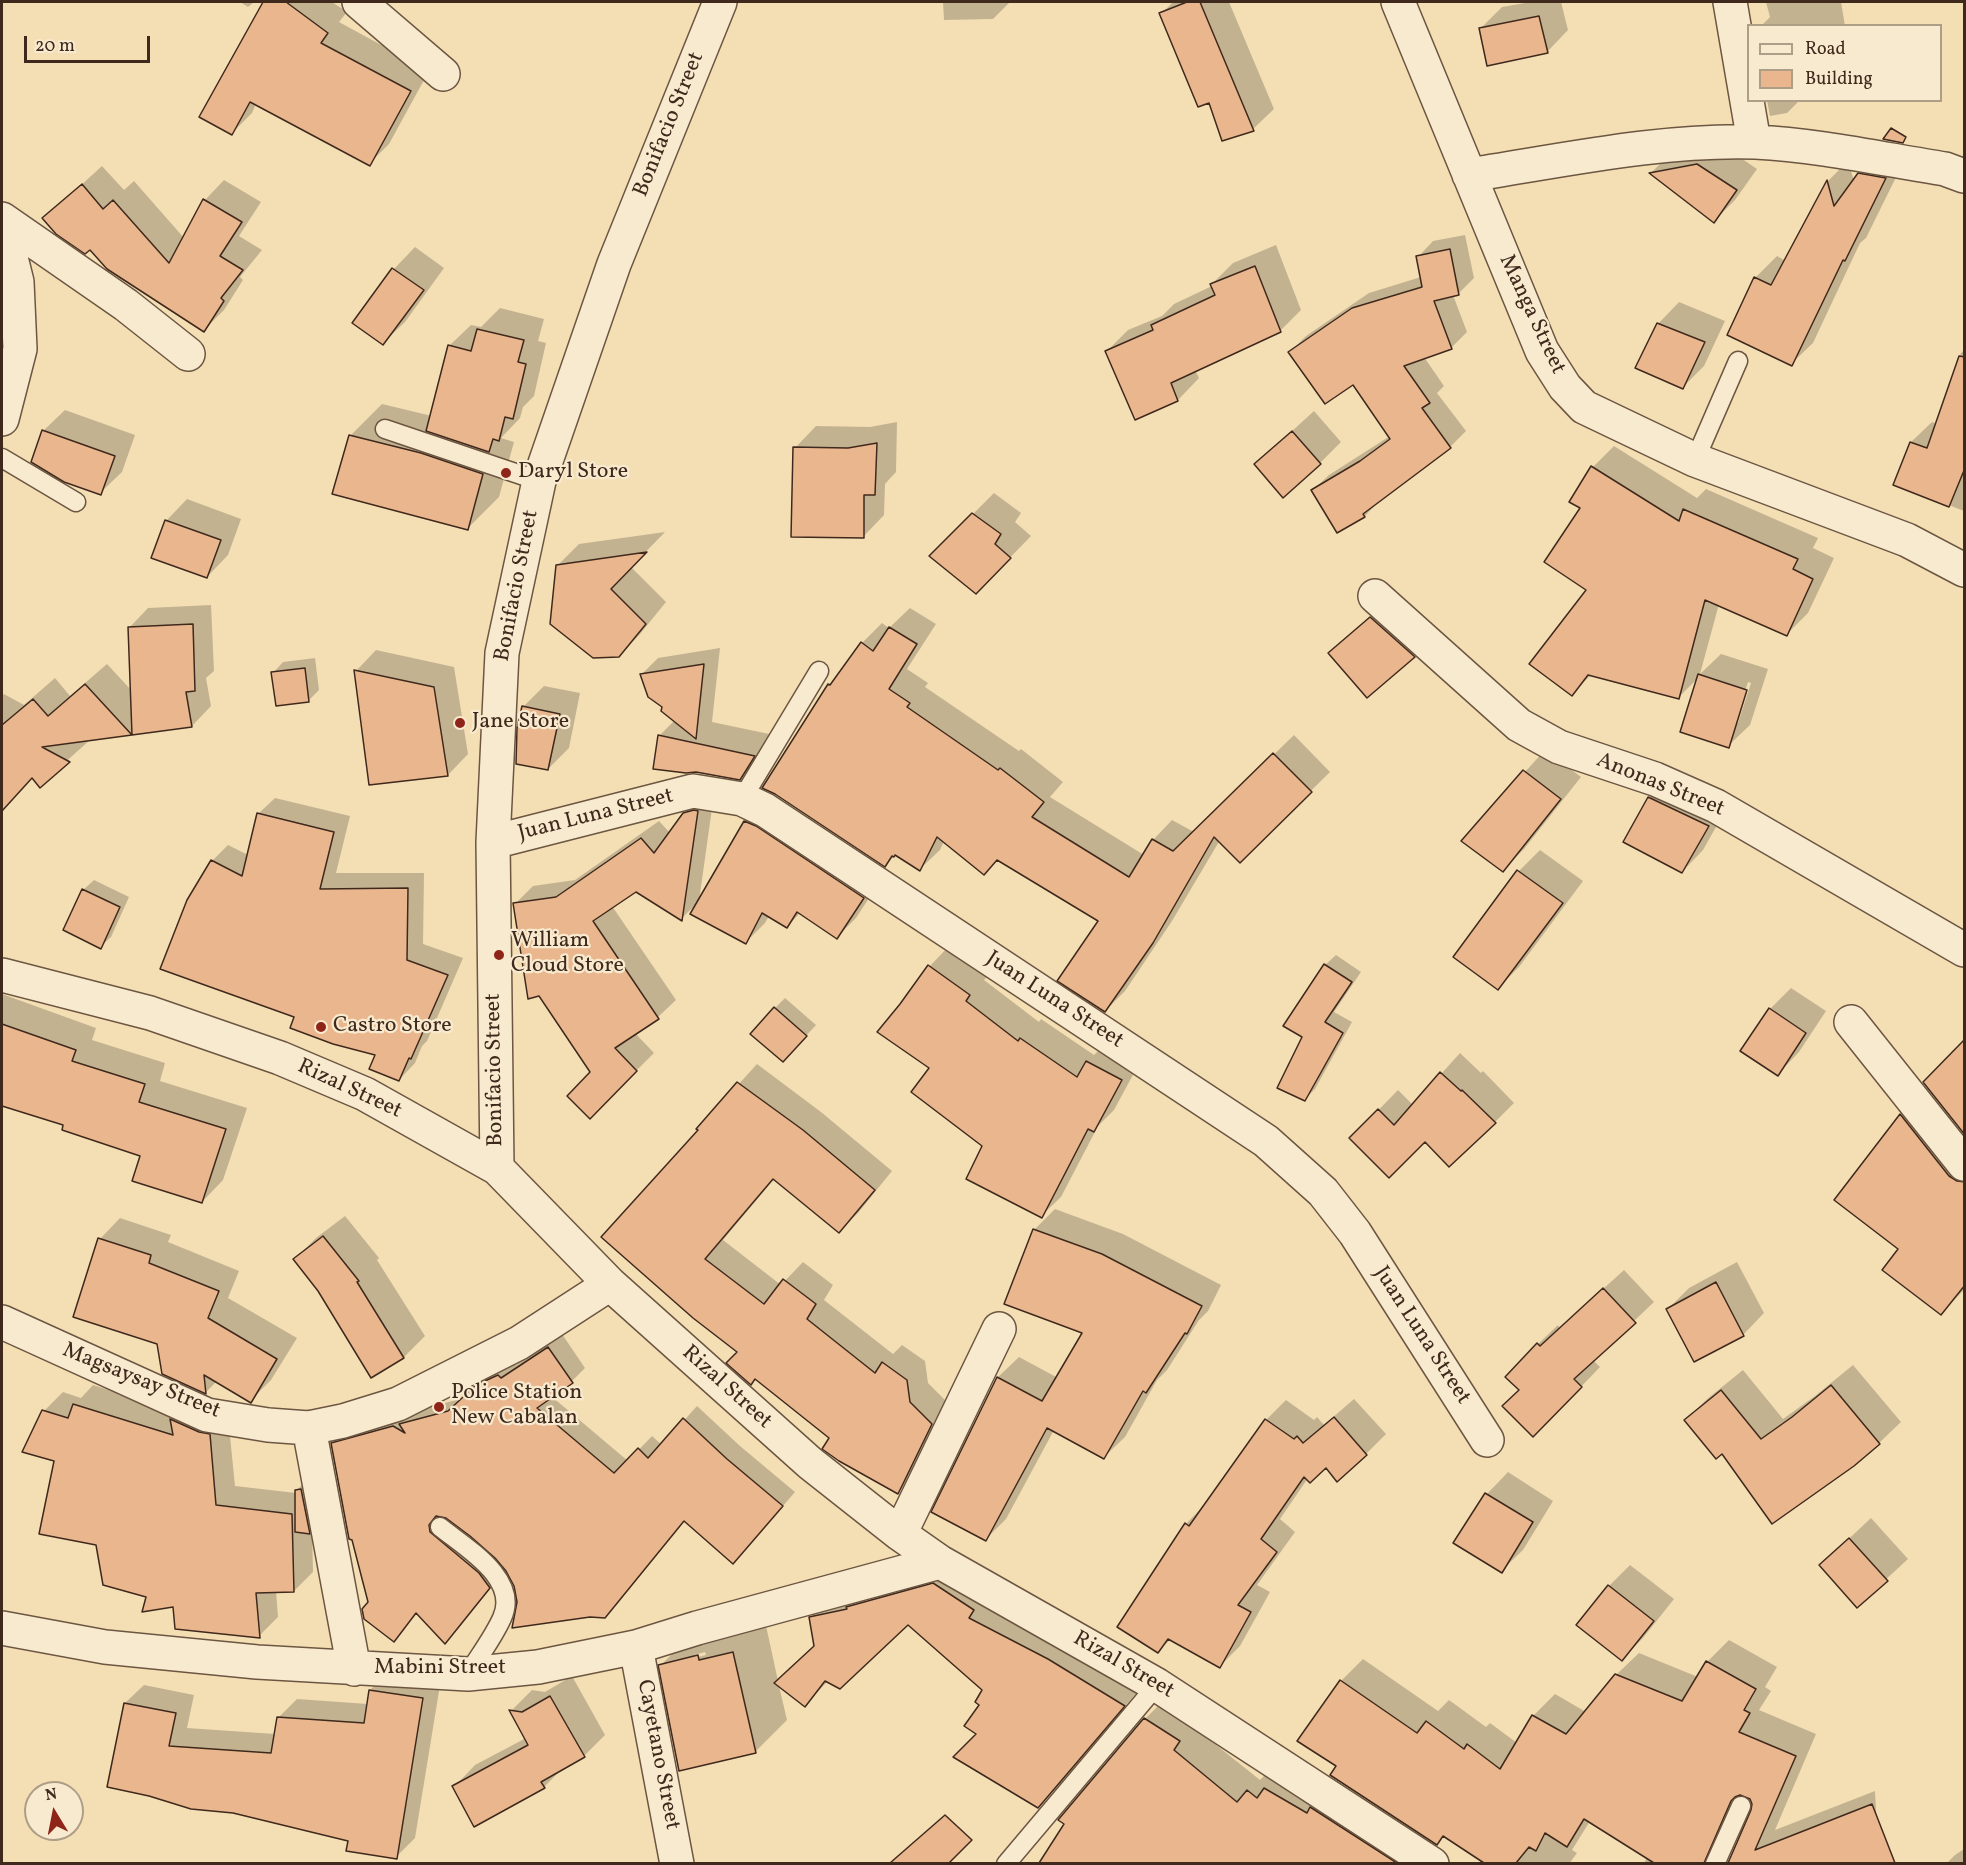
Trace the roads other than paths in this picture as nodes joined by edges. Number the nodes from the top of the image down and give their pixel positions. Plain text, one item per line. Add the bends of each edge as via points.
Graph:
1 (359, 2) edge
2 (720, 2) edge
3 (1398, 2) edge
4 (1730, 2) edge
5 (443, 74) dead end
6 (1747, 101) edge
7 (1747, 102) edge
8 (1754, 142) junction
9 (1469, 175) junction
10 (1965, 176) edge
11 (2, 220) edge
12 (188, 354) dead end
13 (1738, 361) dead end
14 (2, 419) edge
15 (384, 429) dead end
16 (2, 458) edge
17 (1695, 460) junction
18 (539, 481) junction
19 (76, 502) dead end
20 (1965, 570) edge
21 (1375, 596) dead end
22 (819, 671) dead end
23 (742, 799) junction
24 (493, 842) junction
25 (1965, 950) edge
26 (2, 975) edge
27 (1851, 1022) dead end
28 (1965, 1164) edge
29 (497, 1168) junction
30 (610, 1284) junction
31 (2, 1322) edge
32 (999, 1329) dead end
33 (309, 1428) junction
34 (1487, 1440) dead end
35 (440, 1527) dead end
36 (900, 1534) junction
37 (940, 1562) junction
38 (2, 1628) edge
39 (636, 1647) junction
40 (354, 1669) junction
41 (468, 1674) junction
42 (1157, 1684) junction
43 (1741, 1806) dead end
44 (677, 1863) edge
45 (1006, 1863) edge
46 (1432, 1863) edge
47 (1715, 1863) edge

1 - 5 street
2 - 18 street, Bonifacio Street via 614,264
3 - 9 street, Manga Street
4 - 6 street
7 - 8 street
8 - 9 street via 1669,145
8 - 10 street via 1945,169
9 - 17 street, Manga Street via 1542,351 1565,387 1584,407
11 - 12 street via 126,305
11 - 14 street via 17,282 20,349
13 - 17 lane
15 - 18 lane
16 - 19 lane
17 - 20 street, Manga Street via 1907,540
18 - 24 street, Bonifacio Street via 502,653
21 - 25 street, Anonas Street via 1519,725 1559,747 1656,779 1716,806
22 - 23 lane
23 - 24 street, Juan Luna Street via 693,791
23 - 34 street, Juan Luna Street via 1266,1141 1323,1192 1355,1233
24 - 29 street, Bonifacio Street
26 - 29 street, Rizal Street via 150,1013 280,1058 365,1094
27 - 28 street
29 - 30 street, Rizal Street
30 - 33 street, Magsaysay Street via 519,1343 398,1404
30 - 36 street, Rizal Street via 810,1463
31 - 33 street, Magsaysay Street via 207,1415
32 - 36 street
33 - 40 street
35 - 41 lane via 495,1572 505,1592 503,1617
36 - 37 street, Rizal Street
37 - 39 street, Mabini Street
37 - 42 street, Rizal Street
38 - 40 street, Mabini Street via 105,1647
39 - 41 street, Mabini Street via 538,1667
39 - 44 street, Cayetano Street
40 - 41 street, Mabini Street
42 - 45 lane
42 - 46 street, Rizal Street
43 - 47 lane

